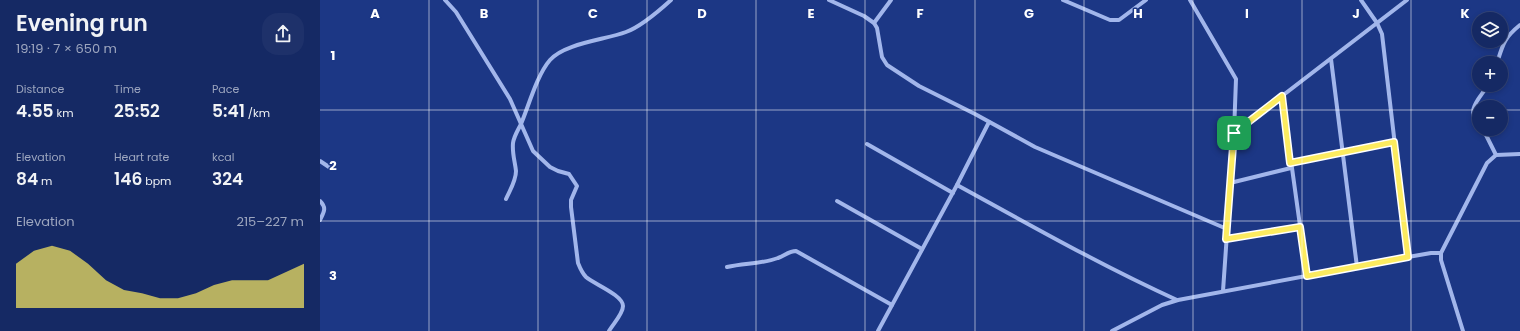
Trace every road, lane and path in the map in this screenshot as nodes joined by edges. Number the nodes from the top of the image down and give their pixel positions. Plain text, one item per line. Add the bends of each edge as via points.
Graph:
1 (445, 0) edge
2 (671, 0) edge
3 (829, 0) edge
4 (891, 0) edge
5 (1064, 0) edge
6 (1146, 0) edge
7 (1190, 0) edge
8 (1361, 0) edge
9 (1407, 0) edge
10 (874, 23) junction
11 (1377, 23) junction
12 (1520, 25) edge
13 (1499, 56) edge
14 (1331, 59) junction
15 (1282, 96) junction
16 (989, 122) junction
17 (521, 124) junction
18 (1234, 133) junction
19 (1487, 136) edge
20 (1394, 142) junction
21 (867, 144) dead end
22 (1343, 152) junction
23 (1519, 152) edge
24 (1496, 155) junction
25 (320, 161) edge
26 (1291, 165) junction
27 (330, 167) dead end
28 (1230, 183) junction
29 (958, 185) junction
30 (953, 193) junction
31 (506, 199) dead end
32 (320, 201) edge
33 (837, 201) dead end
34 (320, 220) edge
35 (1300, 227) junction
36 (1227, 230) junction
37 (1226, 239) junction
38 (922, 249) junction
39 (1442, 253) junction
40 (1408, 257) junction
41 (728, 267) dead end
42 (1357, 267) junction
43 (1307, 276) junction
44 (1223, 291) junction
45 (1178, 300) junction
46 (892, 305) junction
47 (609, 331) edge
48 (878, 331) edge
49 (1112, 331) edge
50 (1463, 331) edge

1 - 17 street via 456,12 506,93
2 - 17 street via 626,32 596,39 556,55 549,61 539,80
3 - 10 street
4 - 10 street
5 - 6 street via 1115,21
7 - 18 street via 1236,80
8 - 11 street
9 - 11 street
10 - 16 street via 882,57 887,64 920,86
11 - 14 street
11 - 20 street via 1382,34
12 - 13 street via 1509,34
14 - 15 street
14 - 22 street
15 - 18 street
15 - 26 street
16 - 29 street
16 - 36 street via 1042,150
17 - 31 street via 513,144 516,172
17 - 47 street via 533,151 550,167 569,174 577,186 571,206 580,270 586,277 616,296 623,306
18 - 28 street
19 - 24 street
20 - 22 street
20 - 40 street
21 - 30 street
22 - 26 street
22 - 42 street
23 - 24 street
24 - 39 street via 1487,162
25 - 27 street
26 - 28 street
26 - 35 street
28 - 36 street
29 - 30 street
29 - 45 street via 1057,240
30 - 38 street
32 - 34 street via 325,212
33 - 38 street
35 - 37 street
35 - 43 street
36 - 37 street
37 - 44 street
38 - 46 street
39 - 40 street
39 - 50 street via 1441,260
40 - 42 street
41 - 46 street via 767,262 796,251
42 - 43 street
43 - 44 street
44 - 45 street
45 - 49 street via 1156,308
46 - 48 street

